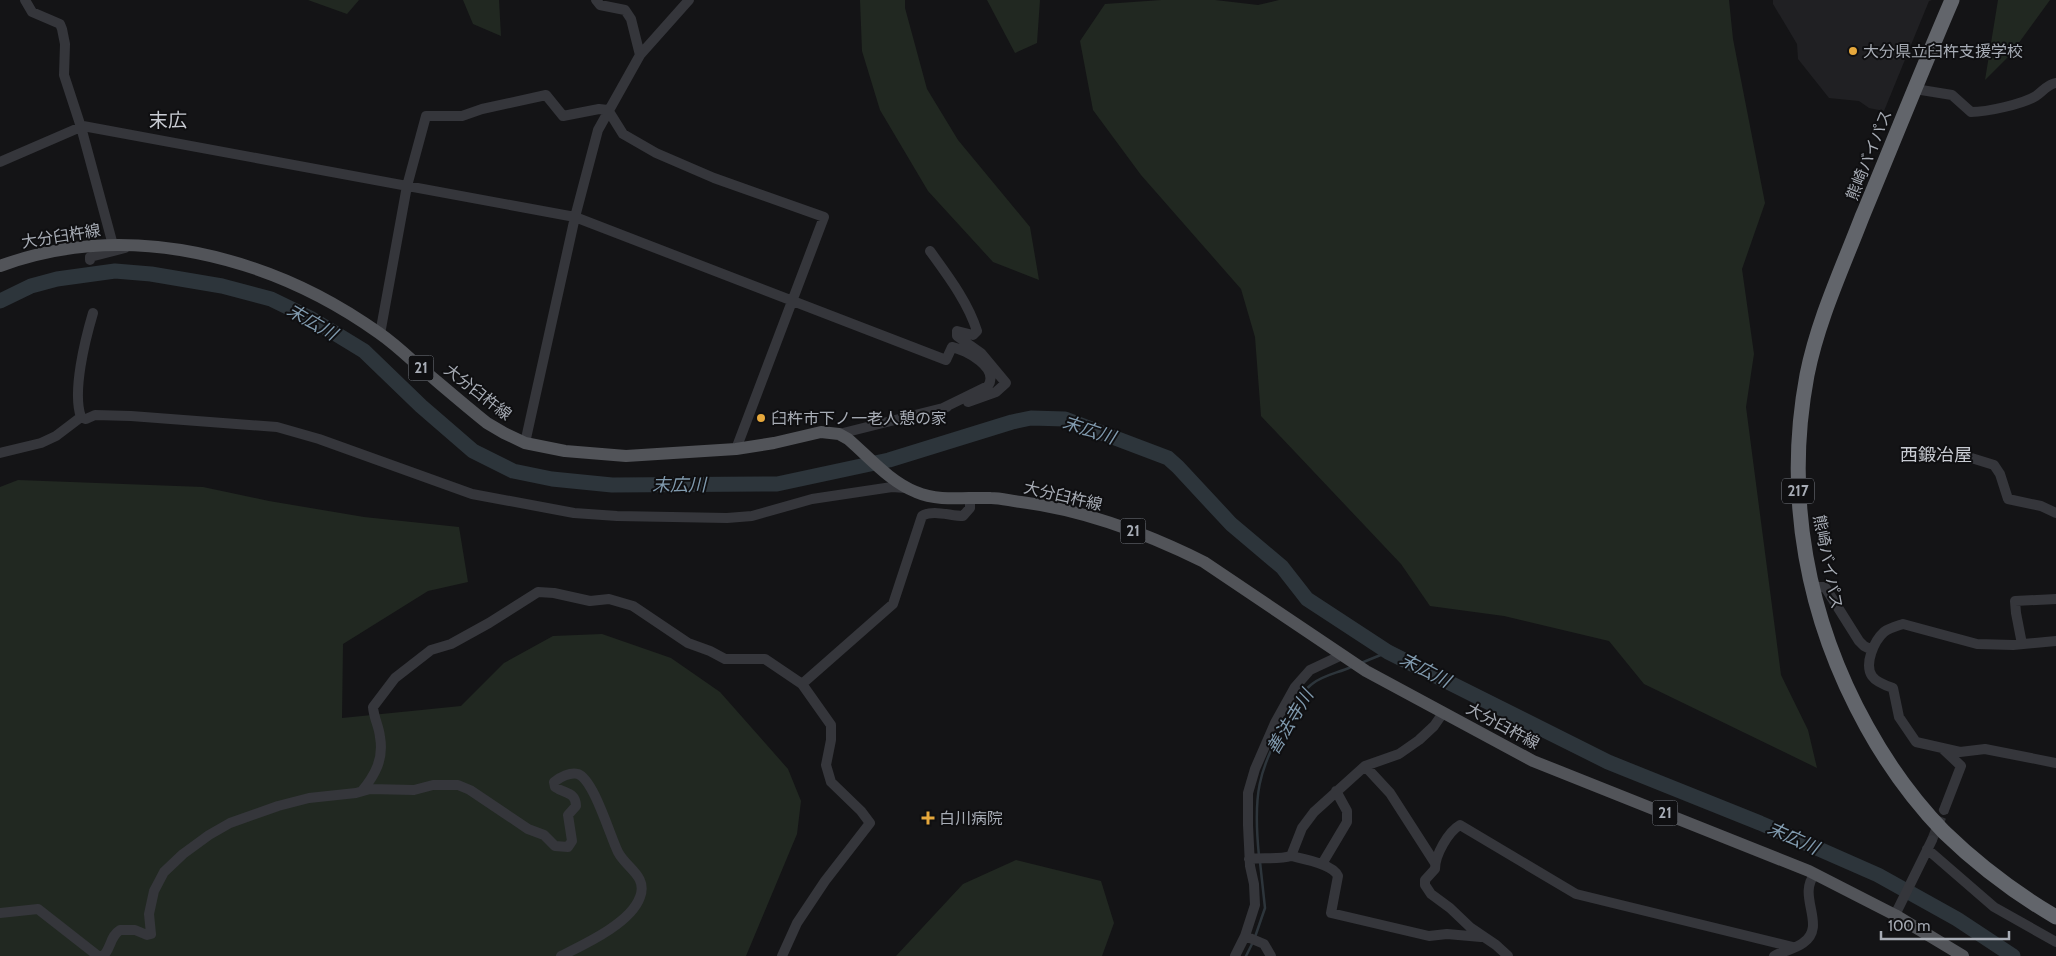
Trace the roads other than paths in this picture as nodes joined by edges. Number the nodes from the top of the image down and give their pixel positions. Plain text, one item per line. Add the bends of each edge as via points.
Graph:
1 (25, 0) edge
2 (596, 0) edge
3 (690, 0) edge
4 (1952, 0) edge
5 (640, 55) junction
6 (2056, 83) edge
7 (1915, 88) junction
8 (608, 110) junction
9 (81, 127) junction
10 (0, 162) edge
11 (408, 186) junction
12 (575, 217) junction
13 (113, 245) junction
14 (128, 246) junction
15 (930, 251) dead end
16 (90, 260) dead end
17 (0, 266) edge
18 (792, 301) junction
19 (93, 314) dead end
20 (380, 334) junction
21 (941, 409) junction
22 (81, 417) junction
23 (844, 436) junction
24 (525, 443) junction
25 (736, 449) junction
26 (0, 453) edge
27 (1965, 456) dead end
28 (906, 488) junction
29 (970, 498) junction
30 (2056, 513) edge
31 (1812, 588) junction
32 (2056, 599) edge
33 (2056, 640) edge
34 (2022, 644) junction
35 (1872, 650) junction
36 (1344, 656) junction
37 (802, 684) junction
38 (1443, 713) junction
39 (1942, 748) junction
40 (2056, 763) edge
41 (1365, 766) junction
42 (362, 791) junction
43 (1336, 791) junction
44 (1944, 810) tunnel mouth
45 (1291, 856) junction
46 (1251, 859) junction
47 (1322, 864) junction
48 (1435, 864) junction
49 (1815, 874) junction
50 (1897, 911) junction
51 (0, 913) edge
52 (2056, 917) edge
53 (1482, 936) junction
54 (1246, 937) junction
55 (2056, 942) edge
56 (1794, 947) junction
57 (98, 956) edge
58 (103, 956) edge
59 (562, 956) edge
60 (782, 956) edge
61 (1235, 956) edge
62 (1271, 956) edge
63 (1508, 956) edge
64 (1774, 956) edge
65 (1964, 956) edge

1 - 9 street via 32,12 60,24 65,44 64,75
2 - 5 street via 600,5 625,10 631,19
3 - 5 street
4 - 7 highway, 熊崎バイパス / 217
5 - 8 street
6 - 7 street via 2035,96 1984,112 1971,112 1952,95
7 - 31 highway, 熊崎バイパス / 217 via 1825,310 1808,373 1800,423 1798,483 1802,537
8 - 11 street via 563,116 546,95 462,116 426,116
8 - 12 street via 598,130
8 - 18 street via 623,134 656,153 714,178 824,217
9 - 10 street
9 - 11 street
9 - 13 street
11 - 12 street
11 - 20 street
12 - 18 street
12 - 24 street
13 - 14 main road, 大分臼杵線 / 21
13 - 17 main road, 大分臼杵線 / 21 via 61,249
14 - 16 street via 117,252 90,257
14 - 20 main road, 大分臼杵線 / 21 via 196,253 236,262 288,280 332,302
15 - 21 street via 968,308 977,331 973,335 957,331 957,336 981,353 1006,383 982,398
18 - 21 street via 946,360 952,347 985,365 990,378 988,386
18 - 25 street
19 - 22 street via 80,380 78,408
20 - 24 main road, 大分臼杵線 / 21 via 487,423
21 - 23 street
22 - 26 street via 56,436
22 - 28 street via 131,416 277,427 472,494 574,513 727,518 752,516 812,499 892,487
23 - 25 main road, 大分臼杵線 / 21 via 821,432
23 - 28 main road, 大分臼杵線 / 21
24 - 25 main road, 大分臼杵線 / 21 via 565,451 626,456
27 - 30 street via 1994,465 2008,499 2041,506
28 - 29 main road, 大分臼杵線 / 21 via 932,497
29 - 36 main road, 大分臼杵線 / 21 via 1011,500 1063,510 1177,548 1204,562
29 - 37 street via 970,508 963,516 935,513 922,516 893,604
31 - 35 street via 1824,587 1859,641
31 - 52 highway, 熊崎バイパス / 217 via 1827,641 1847,691 1881,752 1914,797 1943,831 1988,871
32 - 34 street via 2016,602
33 - 34 street
34 - 35 street via 1977,644 1902,624 1883,634
35 - 39 street via 1872,676 1893,688 1899,716 1909,735 1922,745
36 - 38 main road, 大分臼杵線 / 21
36 - 46 street via 1317,666 1295,687 1258,760 1249,789
37 - 42 street via 766,659 725,659 688,643 633,606 609,599 590,601 538,592 490,624 451,644 431,650 395,678 373,707 380,737 380,758 374,776
37 - 60 street via 831,725 826,765 831,782 870,823 797,923
38 - 41 street via 1419,740 1399,754
38 - 49 main road, 大分臼杵線 / 21 via 1533,761
39 - 40 street via 1967,752 1985,749
39 - 44 street via 1962,766
41 - 43 street
41 - 48 street via 1390,792
42 - 58 street via 278,806 209,834 183,854 157,882 150,905 151,934 120,930 113,936
42 - 59 street via 458,785 528,829 544,835 555,846 568,847 572,842 568,815 576,806 576,800 555,788 554,782 569,774 582,777 595,794 619,853 640,878 642,889 640,899 630,913
43 - 45 street via 1305,821
43 - 47 street via 1348,811 1348,822
45 - 46 street
45 - 47 street
46 - 54 street via 1255,905
47 - 53 street via 1337,872 1338,876 1331,913 1423,935
48 - 53 street via 1426,880 1428,891
48 - 56 street via 1448,837 1460,825 1576,894
49 - 50 main road, 大分臼杵線 / 21
49 - 56 street via 1807,891 1813,932 1802,944
50 - 55 street via 1929,844 1994,908
50 - 65 main road, 大分臼杵線 / 21
51 - 57 street via 38,909
53 - 63 street
54 - 61 street
54 - 62 street via 1264,944
56 - 64 street

